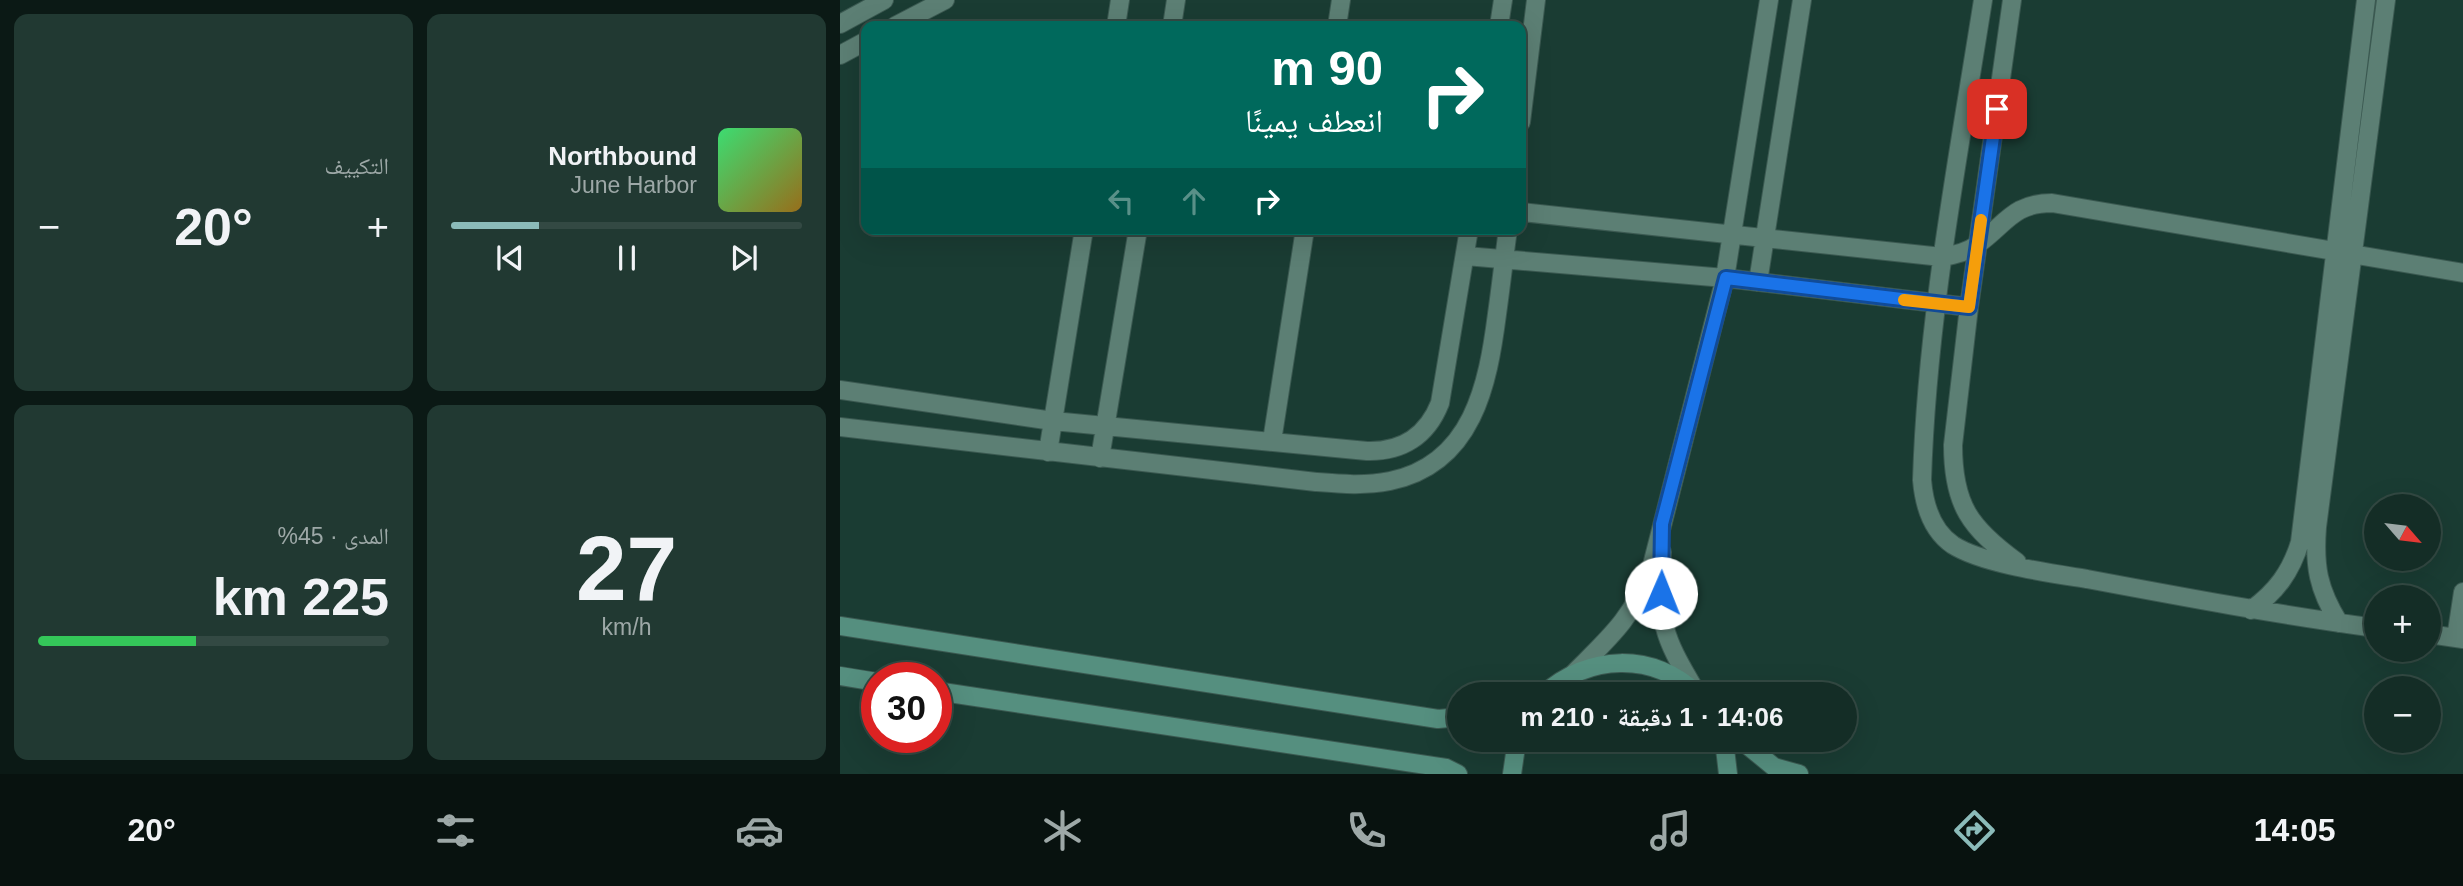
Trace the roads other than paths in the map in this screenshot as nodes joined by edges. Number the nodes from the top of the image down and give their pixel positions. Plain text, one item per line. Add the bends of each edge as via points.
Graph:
1 (884, 0) edge
2 (945, 0) edge
3 (1120, 0) edge
4 (1176, 0) edge
5 (1341, 0) edge
6 (1503, 0) edge
7 (1536, 0) edge
8 (1769, 0) edge
9 (1802, 0) edge
10 (1983, 0) edge
11 (2012, 0) edge
12 (2366, 0) edge
13 (2386, 0) edge
14 (905, 21) edge
15 (1117, 21) edge
16 (1173, 21) edge
17 (1338, 21) edge
18 (1500, 21) edge
19 (840, 24) edge
20 (861, 44) edge
21 (840, 55) edge
22 (1526, 81) edge
23 (1526, 213) edge
24 (1732, 234) junction
25 (1083, 235) edge
26 (1137, 235) edge
27 (1304, 235) edge
28 (1468, 235) edge
29 (1507, 235) edge
30 (1764, 237) junction
31 (1978, 245) junction
32 (2334, 250) junction
33 (2355, 254) junction
34 (1466, 256) junction
35 (1942, 257) junction
36 (1504, 260) junction
37 (2463, 273) edge
38 (1726, 278) junction
39 (1758, 282) junction
40 (1937, 304) junction
41 (1969, 307) junction
42 (840, 390) edge
43 (1053, 421) junction
44 (840, 427) edge
45 (1105, 427) junction
46 (1272, 441) junction
47 (1048, 452) junction
48 (1100, 458) junction
49 (1662, 524) junction
50 (2025, 568) junction
51 (2463, 593) edge
52 (2251, 610) junction
53 (2339, 623) junction
54 (840, 626) edge
55 (2364, 626) edge
56 (2441, 636) edge
57 (2459, 638) edge
58 (1574, 673) junction
59 (840, 676) edge
60 (861, 679) edge
61 (1558, 682) edge
62 (1682, 682) edge
63 (1691, 682) edge
64 (952, 693) edge
65 (1447, 718) edge
66 (1515, 752) edge
67 (1725, 752) edge
68 (1756, 752) edge
69 (1458, 774) edge
70 (1512, 774) edge
71 (1728, 774) edge
72 (1799, 774) edge

1 - 19 street
2 - 14 street
3 - 15 street
4 - 16 street
5 - 17 street
6 - 18 street
7 - 22 street
8 - 24 street
9 - 30 street
10 - 35 street
11 - 31 street
12 - 32 street
13 - 33 street
20 - 21 street
23 - 24 street
24 - 30 street
24 - 38 street
25 - 43 street
26 - 45 street
27 - 46 street
28 - 34 street
29 - 36 street
30 - 35 street
30 - 39 street
31 - 32 street via 2017,211 2052,203
31 - 35 street
31 - 41 street
32 - 33 street
32 - 52 street via 2300,542 2277,588
33 - 37 street
33 - 53 street via 2316,548 2321,587
34 - 36 street
34 - 46 street via 1443,389 1426,429 1404,445 1380,451
35 - 40 street
36 - 38 street
36 - 48 street via 1480,401 1455,442 1419,471 1393,481 1346,484
38 - 39 street
38 - 49 street
39 - 40 street
40 - 41 street
40 - 50 street via 1923,454 1927,512 1952,544
41 - 50 street via 1953,446 1955,486 1971,520
42 - 43 street
43 - 45 street
43 - 47 street
44 - 47 street
45 - 46 street
45 - 48 street
47 - 48 street
49 - 58 street via 1641,596 1621,625
49 - 63 street via 1664,626
50 - 52 street
51 - 57 street
52 - 53 street
53 - 55 street
54 - 65 street
56 - 57 street
58 - 61 street
58 - 62 street via 1605,663 1638,663
59 - 60 street
64 - 69 street via 1446,768
66 - 70 street
67 - 71 street
68 - 72 street via 1774,767

